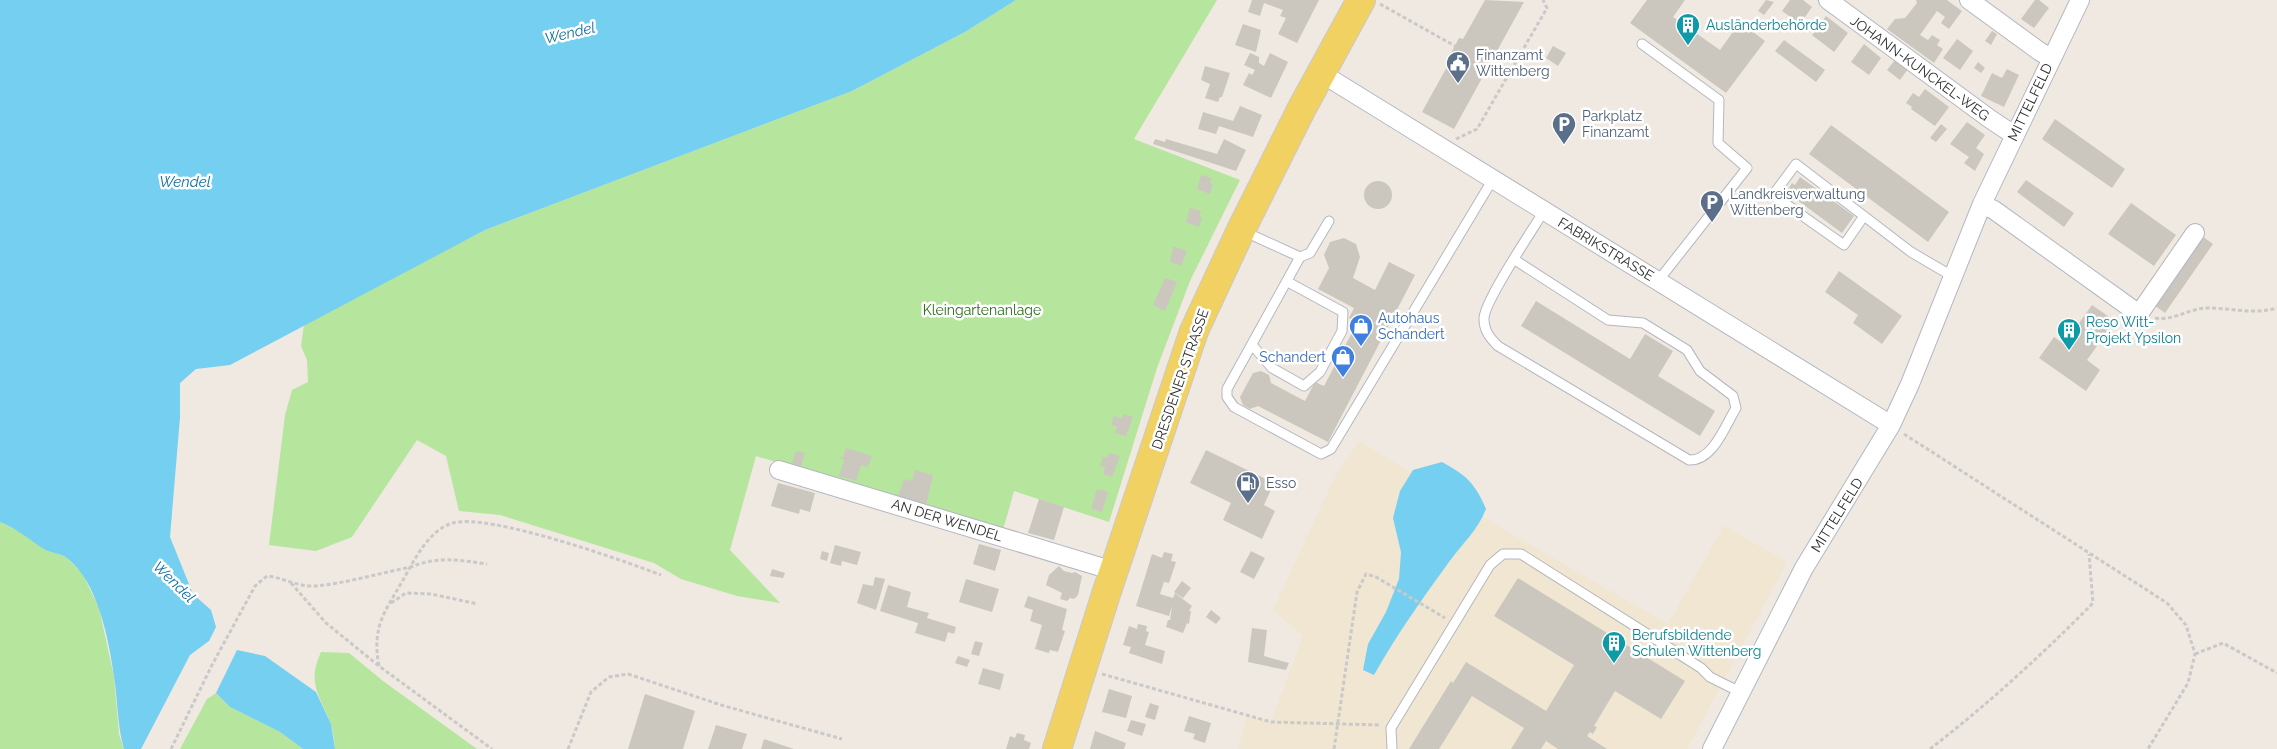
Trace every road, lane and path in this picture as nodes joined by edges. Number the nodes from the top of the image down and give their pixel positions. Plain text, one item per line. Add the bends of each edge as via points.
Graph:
1 (1360, 0) edge
2 (1373, 0) edge
3 (1543, 0) edge
4 (1828, 0) edge
5 (1969, 0) edge
6 (2080, 0) edge
7 (1642, 44) dead end
8 (1455, 46) dead end
9 (2051, 58) junction
10 (1321, 73) junction
11 (2014, 135) junction
12 (1453, 140) dead end
13 (1493, 179) junction
14 (1982, 204) junction
15 (1544, 211) junction
16 (1864, 216) junction
17 (1329, 221) dead end
18 (1241, 230) junction
19 (2195, 233) dead end
20 (1300, 257) junction
21 (1515, 260) junction
22 (1952, 276) junction
23 (1658, 281) junction
24 (1288, 282) junction
25 (2277, 308) edge
26 (2139, 314) junction
27 (1252, 346) junction
28 (1891, 425) junction
29 (779, 470) dead end
30 (2089, 553) junction
31 (487, 564) dead end
32 (411, 567) junction
33 (1114, 571) junction
34 (661, 575) dead end
35 (291, 584) junction
36 (478, 604) dead end
37 (388, 605) junction
38 (1454, 623) junction
39 (2195, 654) junction
40 (379, 666) junction
41 (1083, 668) junction
42 (2277, 673) edge
43 (1740, 692) junction
44 (1339, 724) junction
45 (1391, 728) junction
46 (842, 739) dead end
47 (171, 749) edge
48 (492, 749) edge
49 (568, 749) edge
50 (1057, 749) edge
51 (1334, 749) edge
52 (1392, 749) edge
53 (1712, 749) edge
54 (1930, 749) edge
55 (2148, 749) edge

1 - 10 main road, DRESDENER STRASSE
2 - 8 path
3 - 12 path via 1546,8 1477,129
4 - 11 street, JOHANN-KUNCKEL-WEG
5 - 9 street
6 - 9 street, MITTELFELD
7 - 23 lane via 1719,100 1718,143 1747,168
9 - 11 street, MITTELFELD
10 - 13 street, FABRIKSTRASSE
10 - 18 main road, DRESDENER STRASSE
11 - 14 street, MITTELFELD
13 - 15 street, FABRIKSTRASSE
13 - 27 lane via 1331,449 1321,454 1234,407 1226,397 1227,389
14 - 22 street, MITTELFELD
14 - 26 street
15 - 21 lane
15 - 23 street, FABRIKSTRASSE
16 - 16 lane via 1844,245 1774,195 1796,164
16 - 22 lane via 1911,252
17 - 20 lane via 1310,253
18 - 20 lane
18 - 33 main road, DRESDENER STRASSE via 1212,289 1184,359
19 - 26 street
20 - 24 lane
21 - 21 lane via 1491,297 1483,317 1490,338 1498,346 1689,460 1702,458 1709,452 1736,408 1734,396 1700,371 1687,350 1643,324 1608,320
22 - 28 street, MITTELFELD
23 - 28 street, FABRIKSTRASSE
24 - 27 lane
24 - 27 lane via 1343,312 1342,330 1320,372 1304,386 1272,368
25 - 26 path via 2234,311 2206,308 2166,320
28 - 30 path
28 - 43 street, MITTELFELD via 1804,568
29 - 33 street, AN DER WENDEL
30 - 39 path via 2167,603 2186,625
30 - 54 path via 2093,603 2038,658
31 - 32 path via 446,558 424,561
32 - 34 path via 434,534 452,523 470,522 520,531
32 - 35 path via 315,586
32 - 37 path
33 - 41 main road, DRESDENER STRASSE
35 - 40 path via 326,623
35 - 47 path via 267,576 255,586
36 - 37 path via 431,594 406,593
37 - 40 path via 379,623 375,647
38 - 43 lane via 1490,565 1503,554 1521,554 1701,668 1710,677
38 - 44 path via 1366,574 1357,592
38 - 45 lane
39 - 42 path via 2222,643
39 - 55 path via 2188,682
40 - 48 path
41 - 44 path via 1271,722
41 - 50 main road, DRESDENER STRASSE
43 - 53 street, MITTELFELD
44 - 45 path
44 - 51 path
45 - 52 lane
46 - 49 path via 721,705 628,674 609,677 591,692

